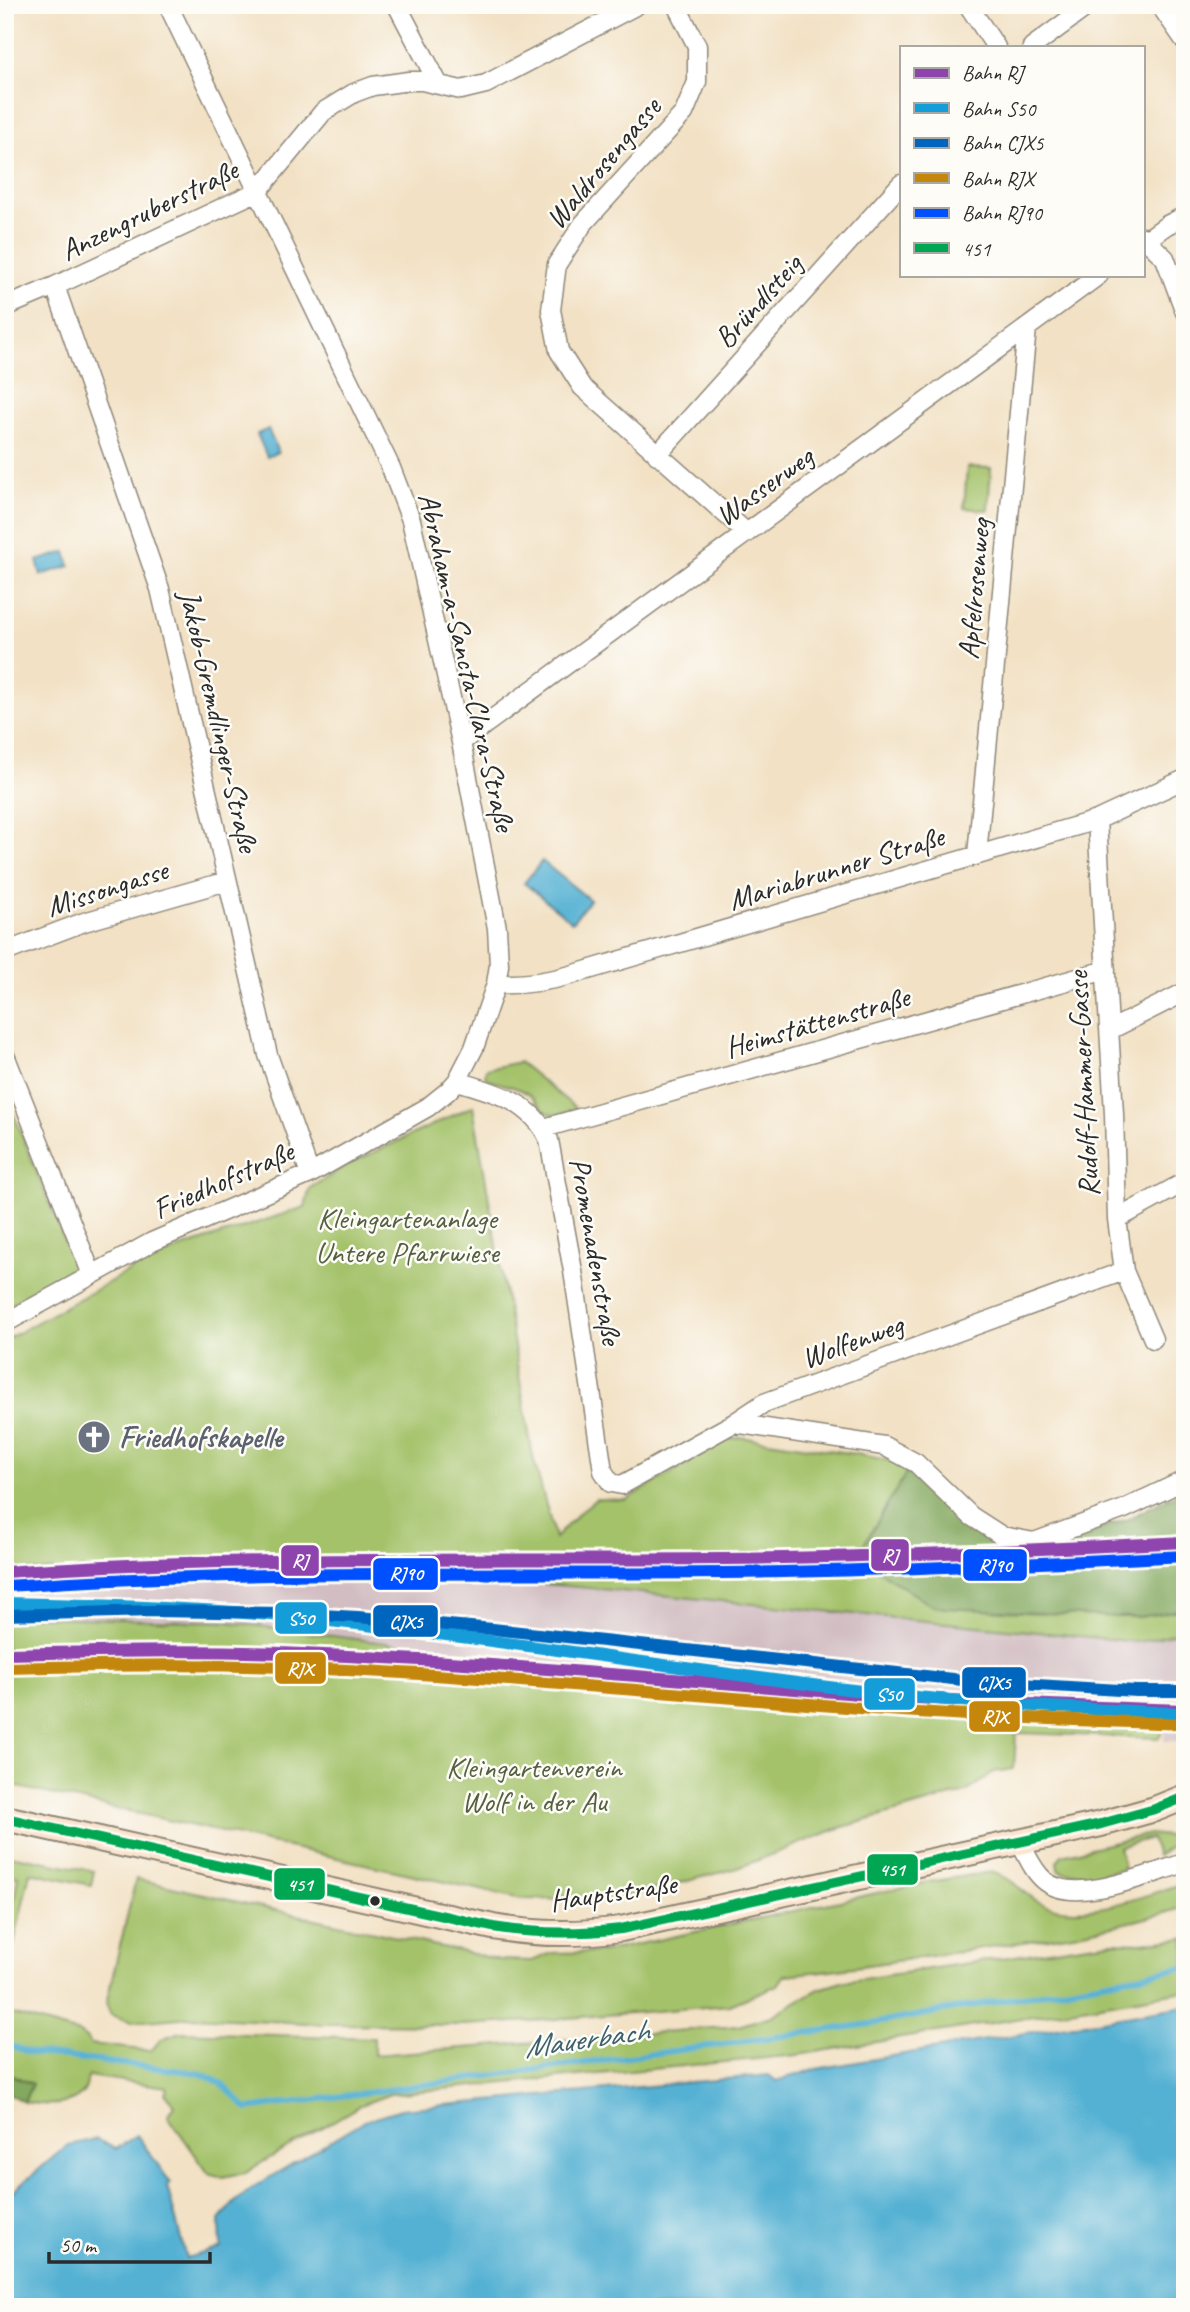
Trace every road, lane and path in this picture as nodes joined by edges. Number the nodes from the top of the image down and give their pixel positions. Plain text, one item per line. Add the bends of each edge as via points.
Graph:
1 (168, 5) edge
2 (397, 5) edge
3 (637, 5) edge
4 (677, 5) edge
5 (968, 5) edge
6 (1090, 5) edge
7 (1172, 13) edge
8 (1185, 41) edge
9 (995, 46) edge
10 (1033, 46) edge
11 (439, 85) junction
12 (900, 185) edge
13 (258, 191) junction
14 (1185, 216) edge
15 (1144, 240) edge
16 (1098, 276) edge
17 (55, 286) junction
18 (5, 307) edge
19 (1185, 312) edge
20 (1027, 328) junction
21 (657, 455) junction
22 (747, 533) junction
23 (461, 742) junction
24 (1185, 779) edge
25 (1097, 820) junction
26 (976, 855) junction
27 (227, 881) junction
28 (5, 952) edge
29 (1105, 970) junction
30 (496, 984) junction
31 (1185, 992) edge
32 (1110, 1030) junction
33 (5, 1055) edge
34 (464, 1083) junction
35 (544, 1128) junction
36 (310, 1174) junction
37 (1185, 1182) edge
38 (1117, 1219) junction
39 (1124, 1270) junction
40 (92, 1275) junction
41 (5, 1323) edge
42 (1153, 1339) dead end
43 (734, 1423) junction
44 (1185, 1480) edge
45 (611, 1483) joint
46 (1185, 1797) edge
47 (5, 1818) edge
48 (1020, 1843) junction
49 (1185, 1863) edge

1 - 13 street, Abraham-a-Sancta-Clara-Straße
2 - 11 street
3 - 11 street, Anzengruberstraße via 486,84 461,90
4 - 21 street, Waldrosengasse via 697,46 697,82 684,113 583,223 557,264 551,310 559,351 582,387
5 - 9 street
6 - 10 street
7 - 8 street
11 - 13 street, Anzengruberstraße via 391,82 337,102 323,112
12 - 21 street, Bründlsteig
13 - 17 street, Anzengruberstraße
13 - 23 street, Abraham-a-Sancta-Clara-Straße via 391,468 411,520
14 - 15 street
15 - 19 street via 1165,258
16 - 20 street, Wasserweg
17 - 18 street, Anzengruberstraße
17 - 27 street, Jakob-Gremdlinger-Straße via 160,589
20 - 22 street, Wasserweg
20 - 26 street, Apfelrosenweg
21 - 22 street, Waldrosengasse
22 - 23 street, Wasserweg
23 - 30 street, Abraham-a-Sancta-Clara-Straße via 497,928
24 - 25 street, Mariabrunner Straße
25 - 26 street, Mariabrunner Straße
25 - 29 street, Rudolf-Hammer-Gasse
26 - 30 street, Mariabrunner Straße via 559,978
27 - 28 street, Missongasse via 84,922
27 - 36 street, Jakob-Gremdlinger-Straße via 268,1055
29 - 32 street, Rudolf-Hammer-Gasse
29 - 35 street, Heimstättenstraße
30 - 34 street, Abraham-a-Sancta-Clara-Straße
31 - 32 street
32 - 38 street, Rudolf-Hammer-Gasse
33 - 40 street
34 - 35 street, Promenadenstraße via 520,1104
34 - 36 street, Friedhofstraße
35 - 45 street, Promenadenstraße via 573,1271 603,1471
36 - 40 street, Friedhofstraße via 152,1242
37 - 38 street
38 - 39 street, Rudolf-Hammer-Gasse
39 - 42 street, Rudolf-Hammer-Gasse
39 - 43 street, Wolfenweg via 764,1403
40 - 41 street, Friedhofstraße
43 - 44 street via 884,1446 916,1463 971,1516 1002,1536 1034,1542 1124,1509
43 - 45 street, Wolfenweg via 622,1485
46 - 48 main road, Hauptstraße via 1131,1817
47 - 48 main road, Hauptstraße via 493,1927 552,1935 621,1929
48 - 49 street via 1041,1878 1069,1890 1099,1889

